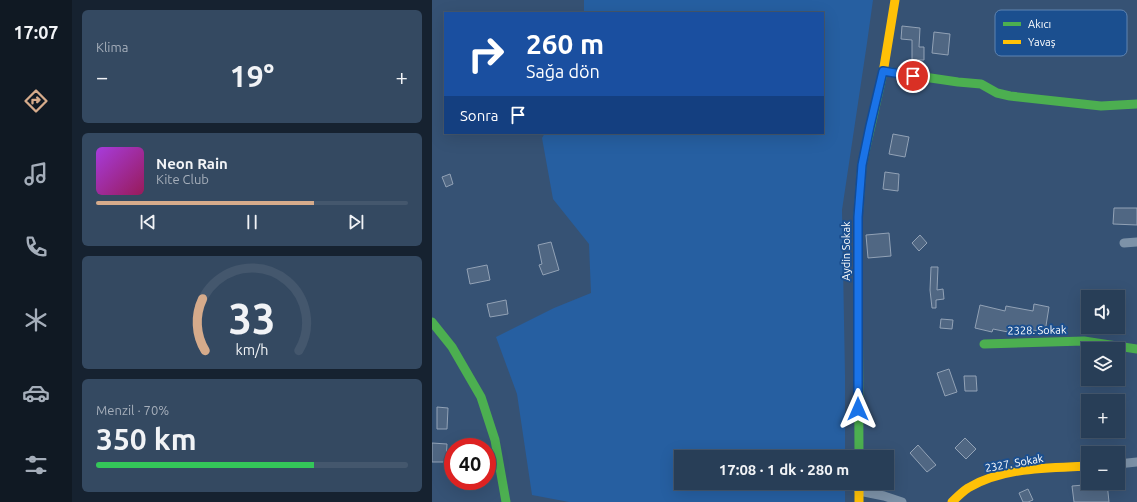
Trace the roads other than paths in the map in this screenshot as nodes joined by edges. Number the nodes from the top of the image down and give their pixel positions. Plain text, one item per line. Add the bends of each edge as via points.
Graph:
1 (896, 0) edge
2 (883, 71) junction
3 (1137, 104) edge
4 (1137, 242) edge
5 (1124, 243) dead end
6 (432, 322) edge
7 (984, 344) dead end
8 (1137, 349) edge
9 (859, 450) edge
10 (1137, 462) edge
11 (1125, 463) edge
12 (1081, 466) edge
13 (859, 490) edge
14 (867, 490) edge
15 (506, 502) edge
16 (859, 502) edge
17 (902, 502) edge
18 (952, 502) edge

1 - 2 street, Aydin Sokak
2 - 3 street via 980,84 997,93 1010,96 1101,106
2 - 9 street, Aydin Sokak via 862,165 858,217
4 - 5 street
6 - 15 street via 452,347 481,397 495,440
7 - 8 street, 2328. Sokak via 1084,341
10 - 11 street
12 - 18 street, 2327. Sokak via 1033,469 991,477 968,488
13 - 16 street
14 - 17 street

